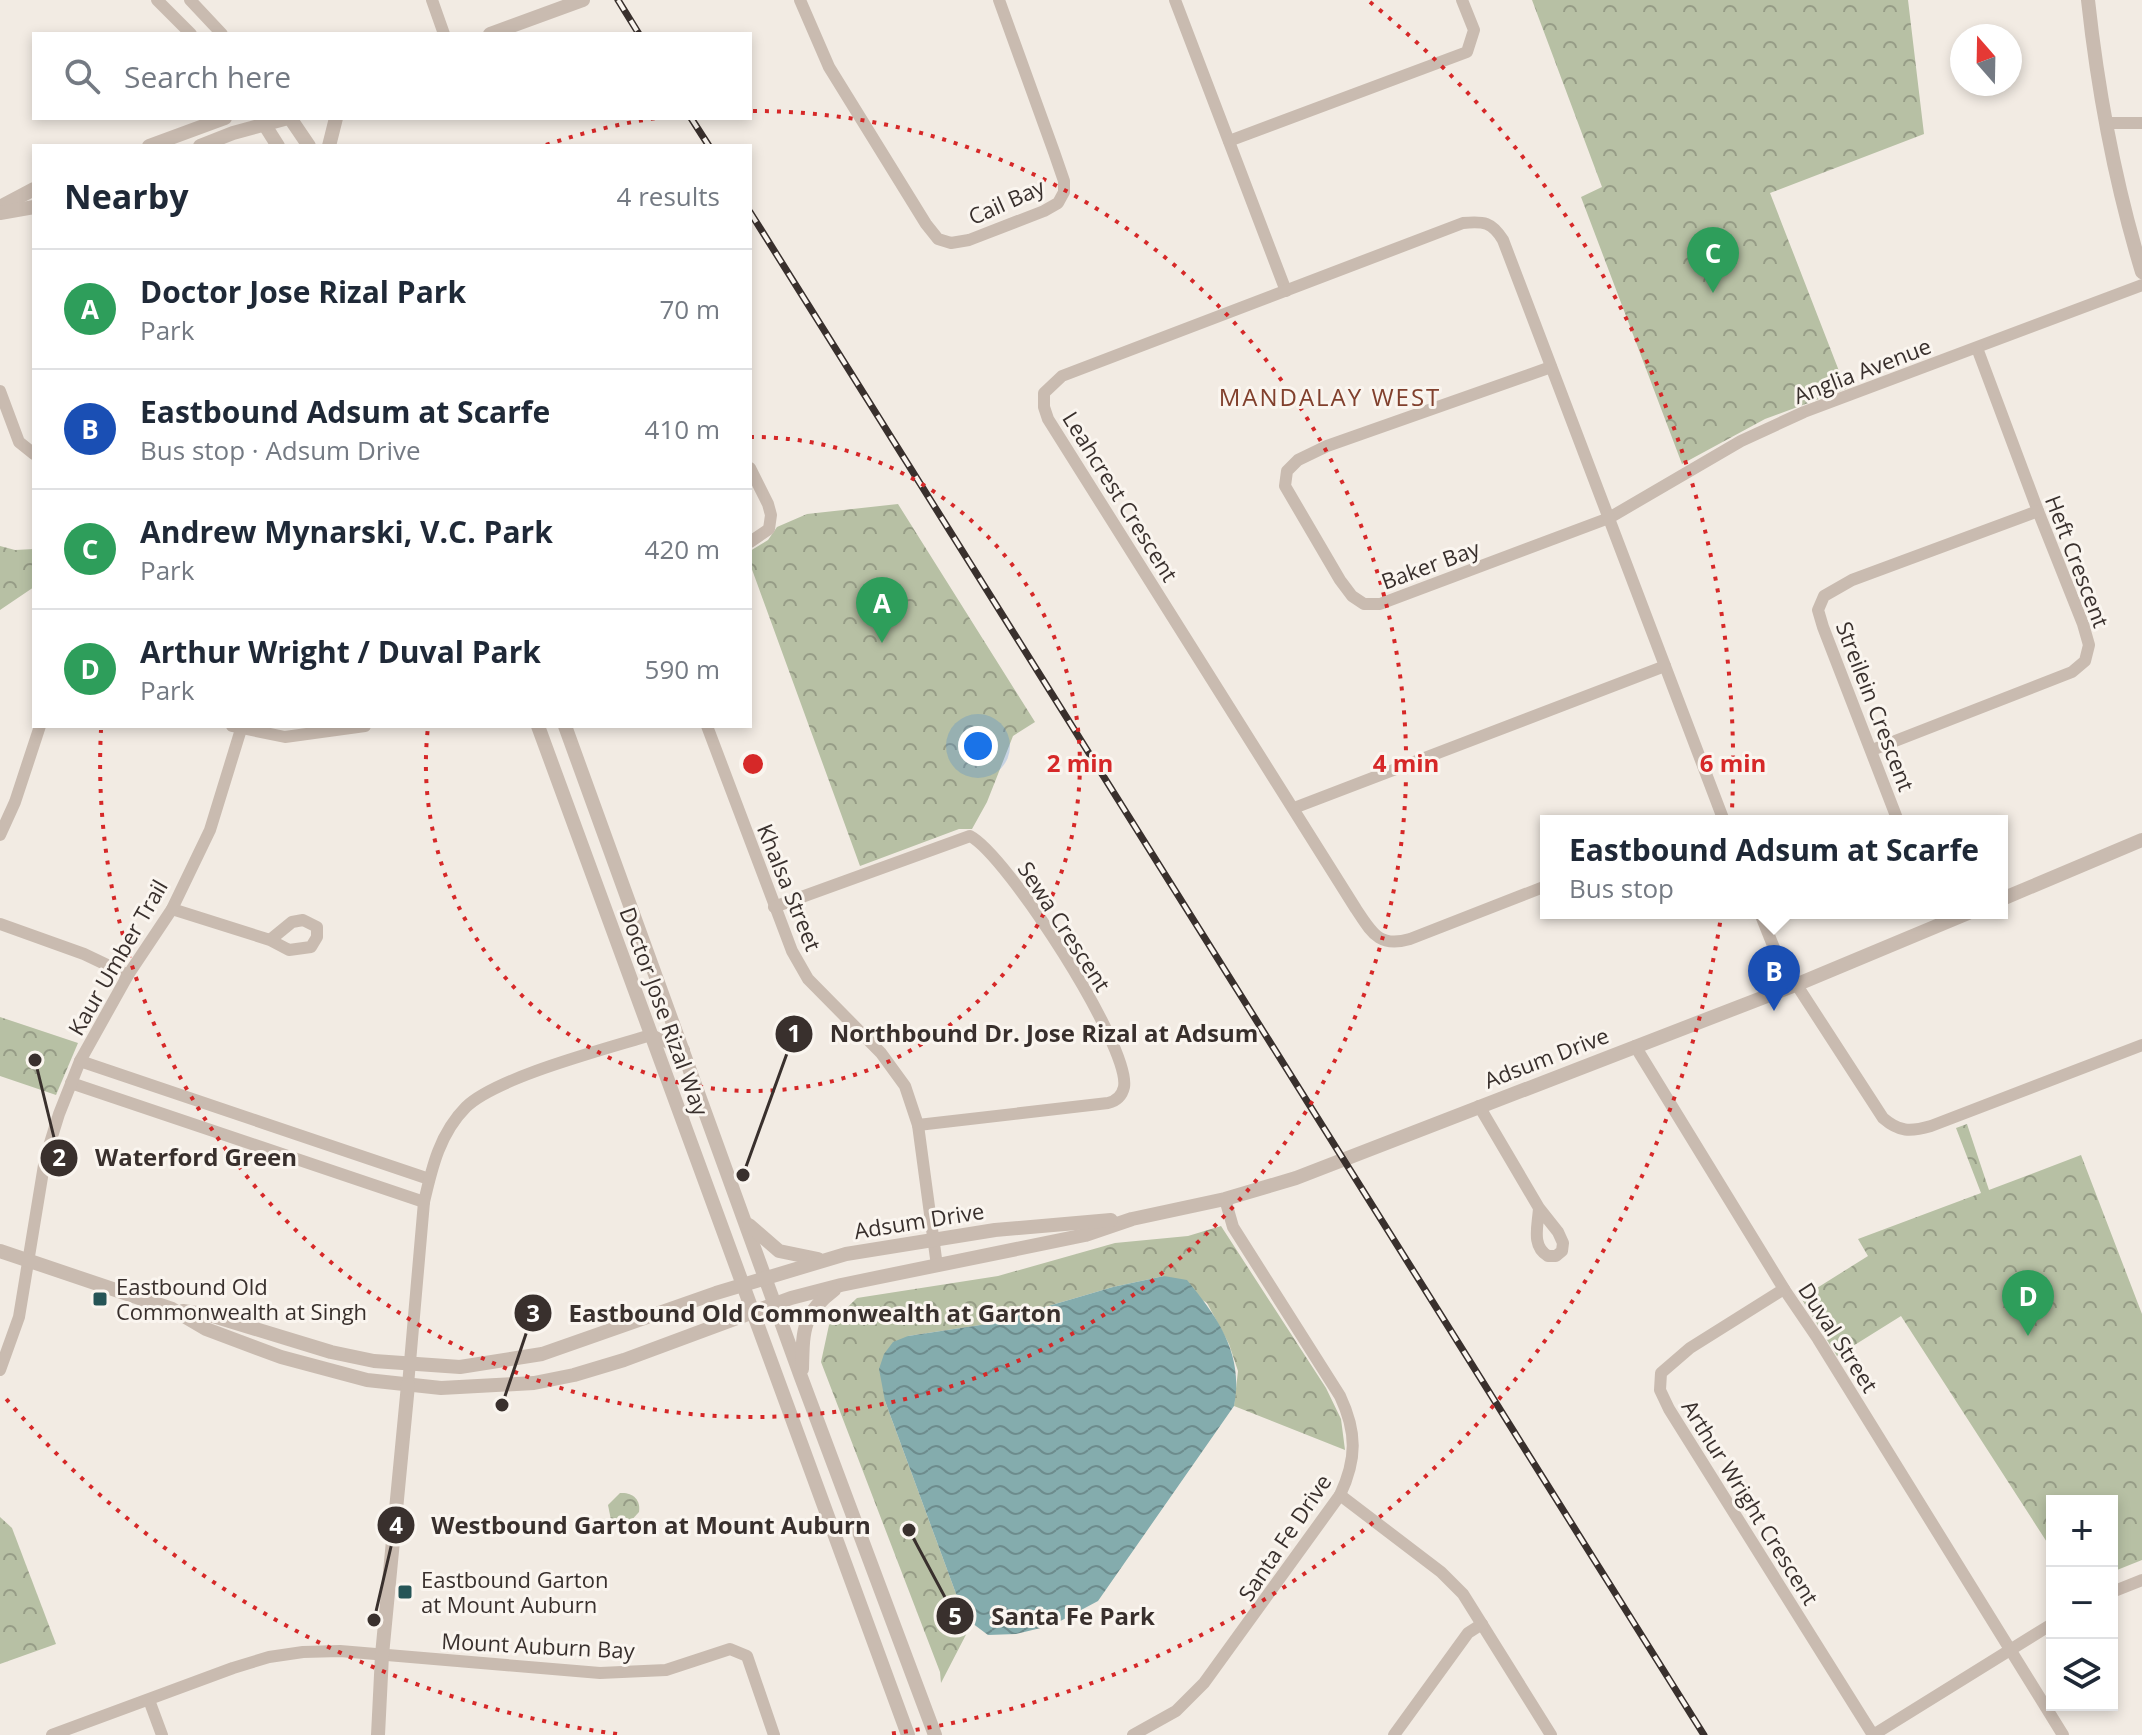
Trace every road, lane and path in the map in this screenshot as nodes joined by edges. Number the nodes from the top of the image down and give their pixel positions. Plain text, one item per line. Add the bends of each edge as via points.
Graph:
1 (157, 0) edge
2 (190, 0) edge
3 (432, 0) edge
4 (583, 0) edge
5 (800, 0) edge
6 (999, 0) edge
7 (1175, 0) edge
8 (1462, 0) edge
9 (2088, 0) edge
10 (189, 32) edge
11 (220, 32) edge
12 (443, 32) edge
13 (495, 32) edge
14 (220, 120) edge
15 (290, 120) edge
16 (336, 120) edge
17 (263, 122) edge
18 (2106, 123) junction
19 (2142, 123) edge
20 (1229, 141) junction
21 (154, 144) edge
22 (205, 144) edge
23 (277, 144) edge
24 (308, 144) edge
25 (330, 144) edge
26 (32, 190) edge
27 (0, 207) edge
28 (32, 207) edge
29 (0, 213) edge
30 (2142, 272) edge
31 (2142, 285) edge
32 (1286, 291) junction
33 (1977, 348) junction
34 (1551, 367) junction
35 (0, 391) edge
36 (32, 452) edge
37 (752, 472) edge
38 (2038, 511) junction
39 (1609, 518) junction
40 (752, 541) edge
41 (1665, 666) junction
42 (39, 728) edge
43 (238, 728) edge
44 (243, 728) edge
45 (350, 728) edge
46 (539, 728) edge
47 (566, 728) edge
48 (708, 728) edge
49 (1872, 750) junction
50 (1294, 808) junction
51 (1718, 815) edge
52 (1896, 815) edge
53 (0, 835) edge
54 (2142, 840) edge
55 (1540, 888) edge
56 (2008, 896) edge
57 (774, 907) junction
58 (172, 909) junction
59 (1762, 919) edge
60 (1935, 919) edge
61 (0, 924) edge
62 (270, 940) dead end
63 (128, 975) junction
64 (1798, 984) junction
65 (651, 1035) junction
66 (2142, 1045) edge
67 (1635, 1046) junction
68 (684, 1050) junction
69 (80, 1061) junction
70 (71, 1083) junction
71 (1479, 1106) junction
72 (918, 1125) junction
73 (429, 1179) junction
74 (1225, 1199) junction
75 (424, 1202) junction
76 (1539, 1208) dead end
77 (1132, 1219) junction
78 (744, 1220) junction
79 (932, 1238) junction
80 (0, 1251) edge
81 (27, 1259) junction
82 (830, 1259) junction
83 (937, 1266) junction
84 (765, 1277) junction
85 (744, 1284) junction
86 (841, 1285) junction
87 (1784, 1289) junction
88 (774, 1304) junction
89 (172, 1309) junction
90 (754, 1311) junction
91 (411, 1364) junction
92 (0, 1370) edge
93 (801, 1377) junction
94 (408, 1385) junction
95 (1340, 1495) junction
96 (2142, 1580) edge
97 (2118, 1590) edge
98 (1482, 1624) junction
99 (2046, 1628) edge
100 (2011, 1649) junction
101 (382, 1655) junction
102 (149, 1700) junction
103 (52, 1735) edge
104 (162, 1735) edge
105 (378, 1735) edge
106 (774, 1735) edge
107 (908, 1735) edge
108 (935, 1735) edge
109 (1133, 1735) edge
110 (1394, 1735) edge
111 (1551, 1735) edge
112 (1873, 1735) edge
113 (2063, 1735) edge

1 - 10 street
2 - 11 street
3 - 12 street
4 - 13 street
5 - 6 street, Cail Bay via 829,67 926,224 938,239 951,243 1044,211 1064,192
7 - 20 street
8 - 20 street via 1474,30 1467,52
9 - 18 street
14 - 21 street
15 - 24 street
16 - 25 street
17 - 22 street
17 - 23 street
18 - 19 street
18 - 30 street
20 - 32 street
26 - 27 street
28 - 29 street
31 - 33 street, Anglia Avenue
32 - 34 street, Leahcrest Crescent via 1463,223 1483,221 1495,226 1503,240
32 - 50 street, Leahcrest Crescent via 1062,376 1044,393 1044,407
33 - 38 street, Heft Crescent
33 - 39 street, Anglia Avenue via 1741,441
34 - 39 street, Leahcrest Crescent
34 - 39 street, Baker Bay via 1319,450 1287,471 1285,486 1340,580 1364,604 1380,604
35 - 36 street via 19,442
37 - 40 street via 771,515 769,529
38 - 49 street, Heft Crescent via 2083,624 2089,645 2085,661 2072,672
38 - 49 street, Streilein Crescent via 1852,580 1824,596 1818,610 1823,627
39 - 41 street, Leahcrest Crescent
41 - 50 street
41 - 51 street, Leahcrest Crescent
42 - 53 street
43 - 58 street, Kaur Umber Trail via 210,830
44 - 45 street via 285,737
46 - 65 street, Doctor Jose Rizal Way
47 - 68 street, Doctor Jose Rizal Way
48 - 57 street, Khalsa Street
49 - 52 street, Streilein Crescent
50 - 55 street, Leahcrest Crescent via 1369,928 1394,944
54 - 56 street
57 - 72 street, Khalsa Street via 808,979 895,1070
57 - 72 street, Sewa Crescent via 970,836 992,855 1043,923 1113,1044 1123,1091 1108,1103
58 - 62 street
58 - 63 street, Kaur Umber Trail
59 - 64 street via 1776,953
60 - 64 street, Adsum Drive
61 - 63 street
63 - 69 street, Kaur Umber Trail
64 - 66 street via 1895,1129 1912,1132 1944,1122
64 - 67 street, Adsum Drive
65 - 68 street
65 - 73 street via 498,1087 468,1105 440,1144
65 - 85 street, Doctor Jose Rizal Way
67 - 71 street, Adsum Drive
67 - 87 street, Duval Street
68 - 78 street, Doctor Jose Rizal Way
69 - 70 street, Kaur Umber Trail
69 - 73 street
70 - 75 street
70 - 81 street, Kaur Umber Trail via 45,1159
71 - 74 street, Adsum Drive via 1344,1162
71 - 76 street
72 - 79 street, Khalsa Street
73 - 75 street
74 - 77 street, Adsum Drive
74 - 95 street, Santa Fe Drive via 1233,1227 1351,1418 1350,1473
75 - 91 street
77 - 79 street, Adsum Drive
77 - 83 street, Adsum Drive via 1085,1235
78 - 82 street via 779,1251
78 - 84 street, Doctor Jose Rizal Way
79 - 82 street, Adsum Drive
79 - 83 street, Khalsa Street
80 - 81 street
81 - 89 street
81 - 92 street, Kaur Umber Trail via 19,1317
82 - 84 street, Adsum Drive
83 - 86 street, Adsum Drive
84 - 85 street, Adsum Drive
84 - 88 street, Doctor Jose Rizal Way
85 - 90 street, Doctor Jose Rizal Way
85 - 91 street, Adsum Drive via 542,1354 460,1367
86 - 88 street, Adsum Drive
86 - 93 street via 807,1319
87 - 100 street, Duval Street
87 - 112 street, Arthur Wright Crescent via 1690,1348 1661,1373 1660,1390
88 - 90 street, Adsum Drive
88 - 93 street, Doctor Jose Rizal Way
89 - 91 street, Adsum Drive via 210,1315 331,1352
89 - 94 street, Adsum Drive via 206,1329 281,1357
90 - 94 street, Adsum Drive via 574,1375 472,1387
90 - 107 street, Doctor Jose Rizal Way
91 - 94 street
93 - 108 street, Doctor Jose Rizal Way
94 - 101 street
95 - 98 street via 1441,1572
95 - 109 street, Santa Fe Drive via 1204,1683 1176,1711
96 - 97 street
98 - 110 street via 1468,1633
98 - 111 street
99 - 100 street
100 - 112 street
100 - 113 street
101 - 102 street, Mount Auburn Bay via 340,1651 269,1657
101 - 105 street
101 - 106 street, Mount Auburn Bay via 600,1673 666,1670 730,1649 747,1656
102 - 103 street, Mount Auburn Bay
102 - 104 street

